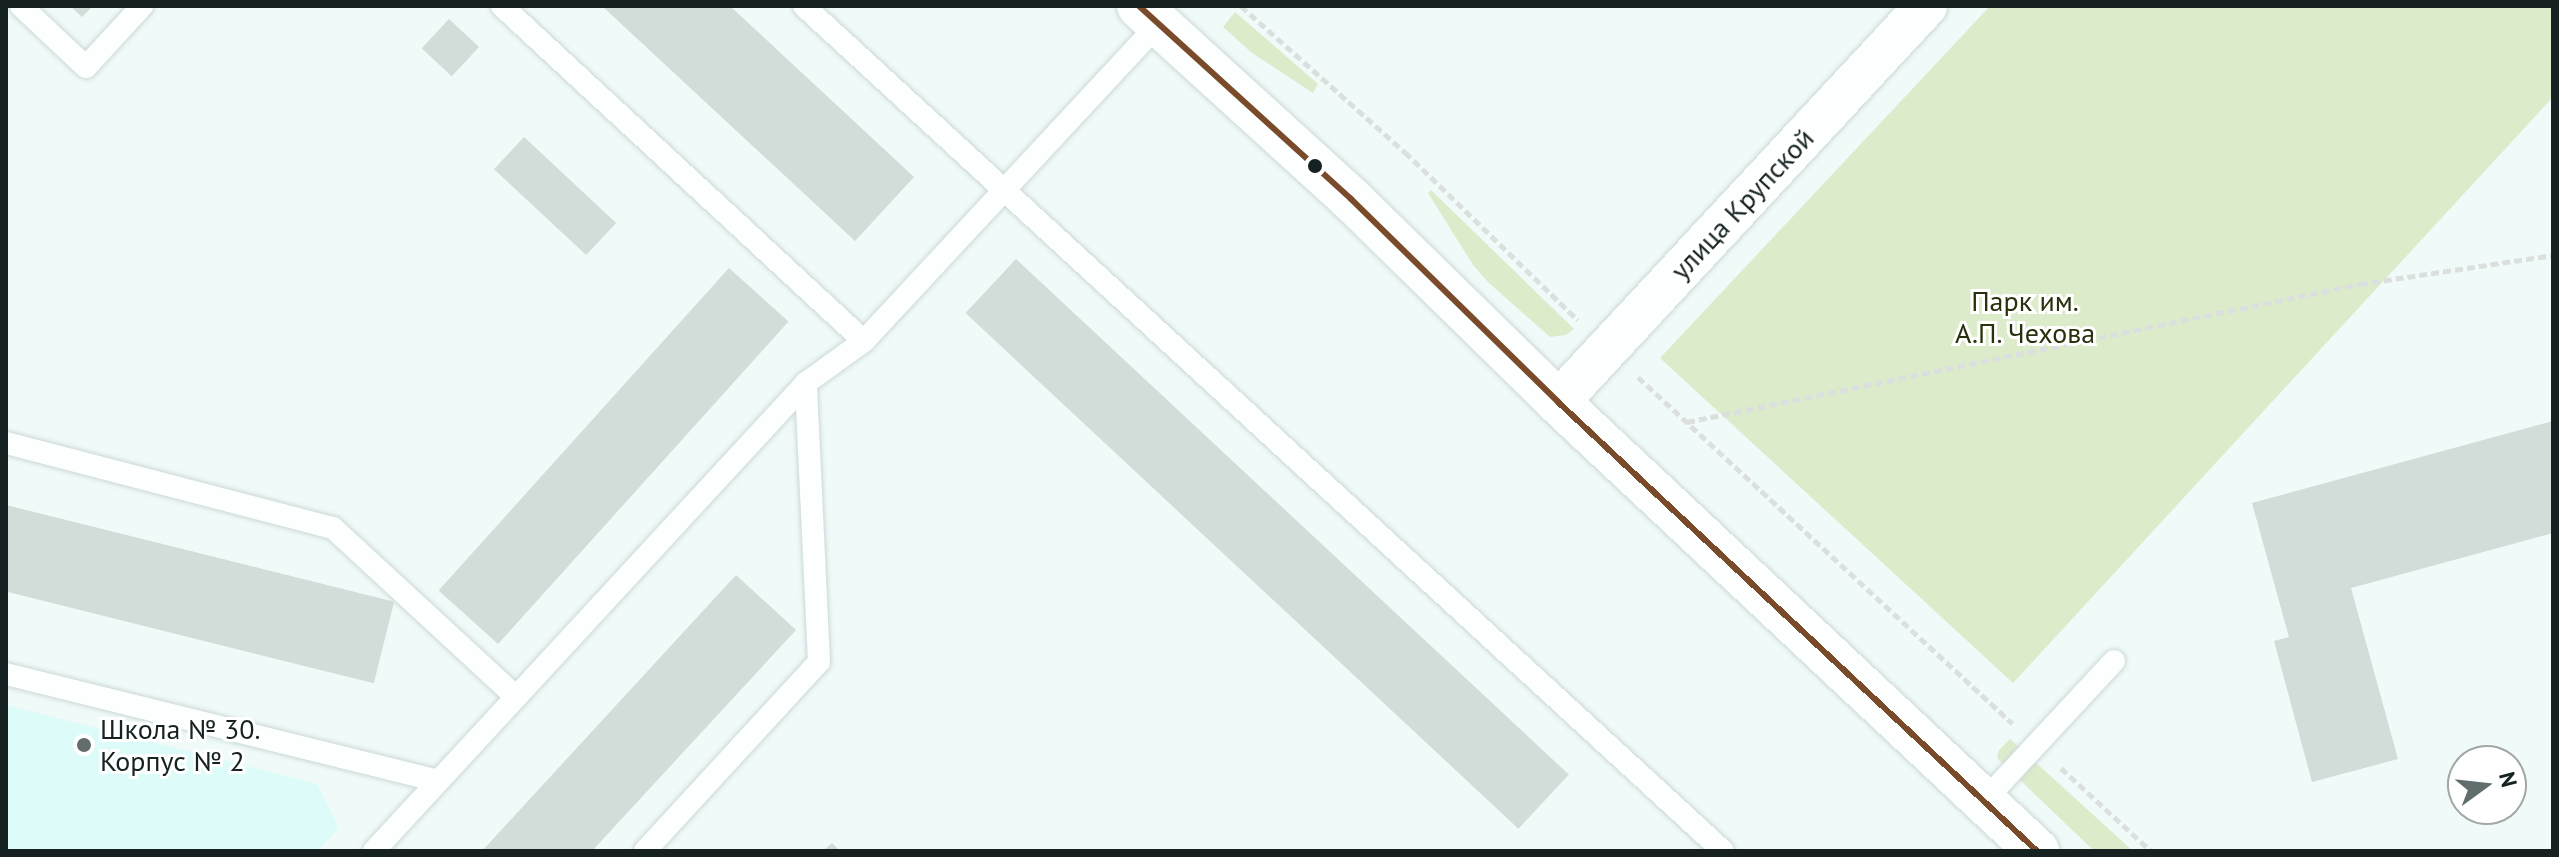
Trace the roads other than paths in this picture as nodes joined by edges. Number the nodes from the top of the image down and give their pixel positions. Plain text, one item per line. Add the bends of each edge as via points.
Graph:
1 (21, 6) edge
2 (142, 6) edge
3 (502, 6) edge
4 (804, 6) edge
5 (1926, 6) edge
6 (1145, 11) edge
7 (1003, 189) junction
8 (864, 341) junction
9 (806, 383) junction
10 (1558, 402) junction
11 (6, 443) edge
12 (2114, 661) dead end
13 (6, 674) edge
14 (516, 697) junction
15 (438, 781) junction
16 (1984, 801) junction
17 (1710, 847) edge
18 (374, 851) edge
19 (645, 851) edge
20 (2037, 851) edge

1 - 2 lane via 86,67
3 - 8 lane
4 - 7 lane
5 - 10 street, улица Крупской
6 - 7 lane
6 - 10 main road via 1351,199
7 - 8 lane
7 - 17 lane
8 - 9 lane
9 - 14 lane
9 - 19 lane via 819,662
10 - 16 main road
11 - 14 lane via 333,528
12 - 16 lane
13 - 15 lane
14 - 15 lane
15 - 18 lane
16 - 20 main road

